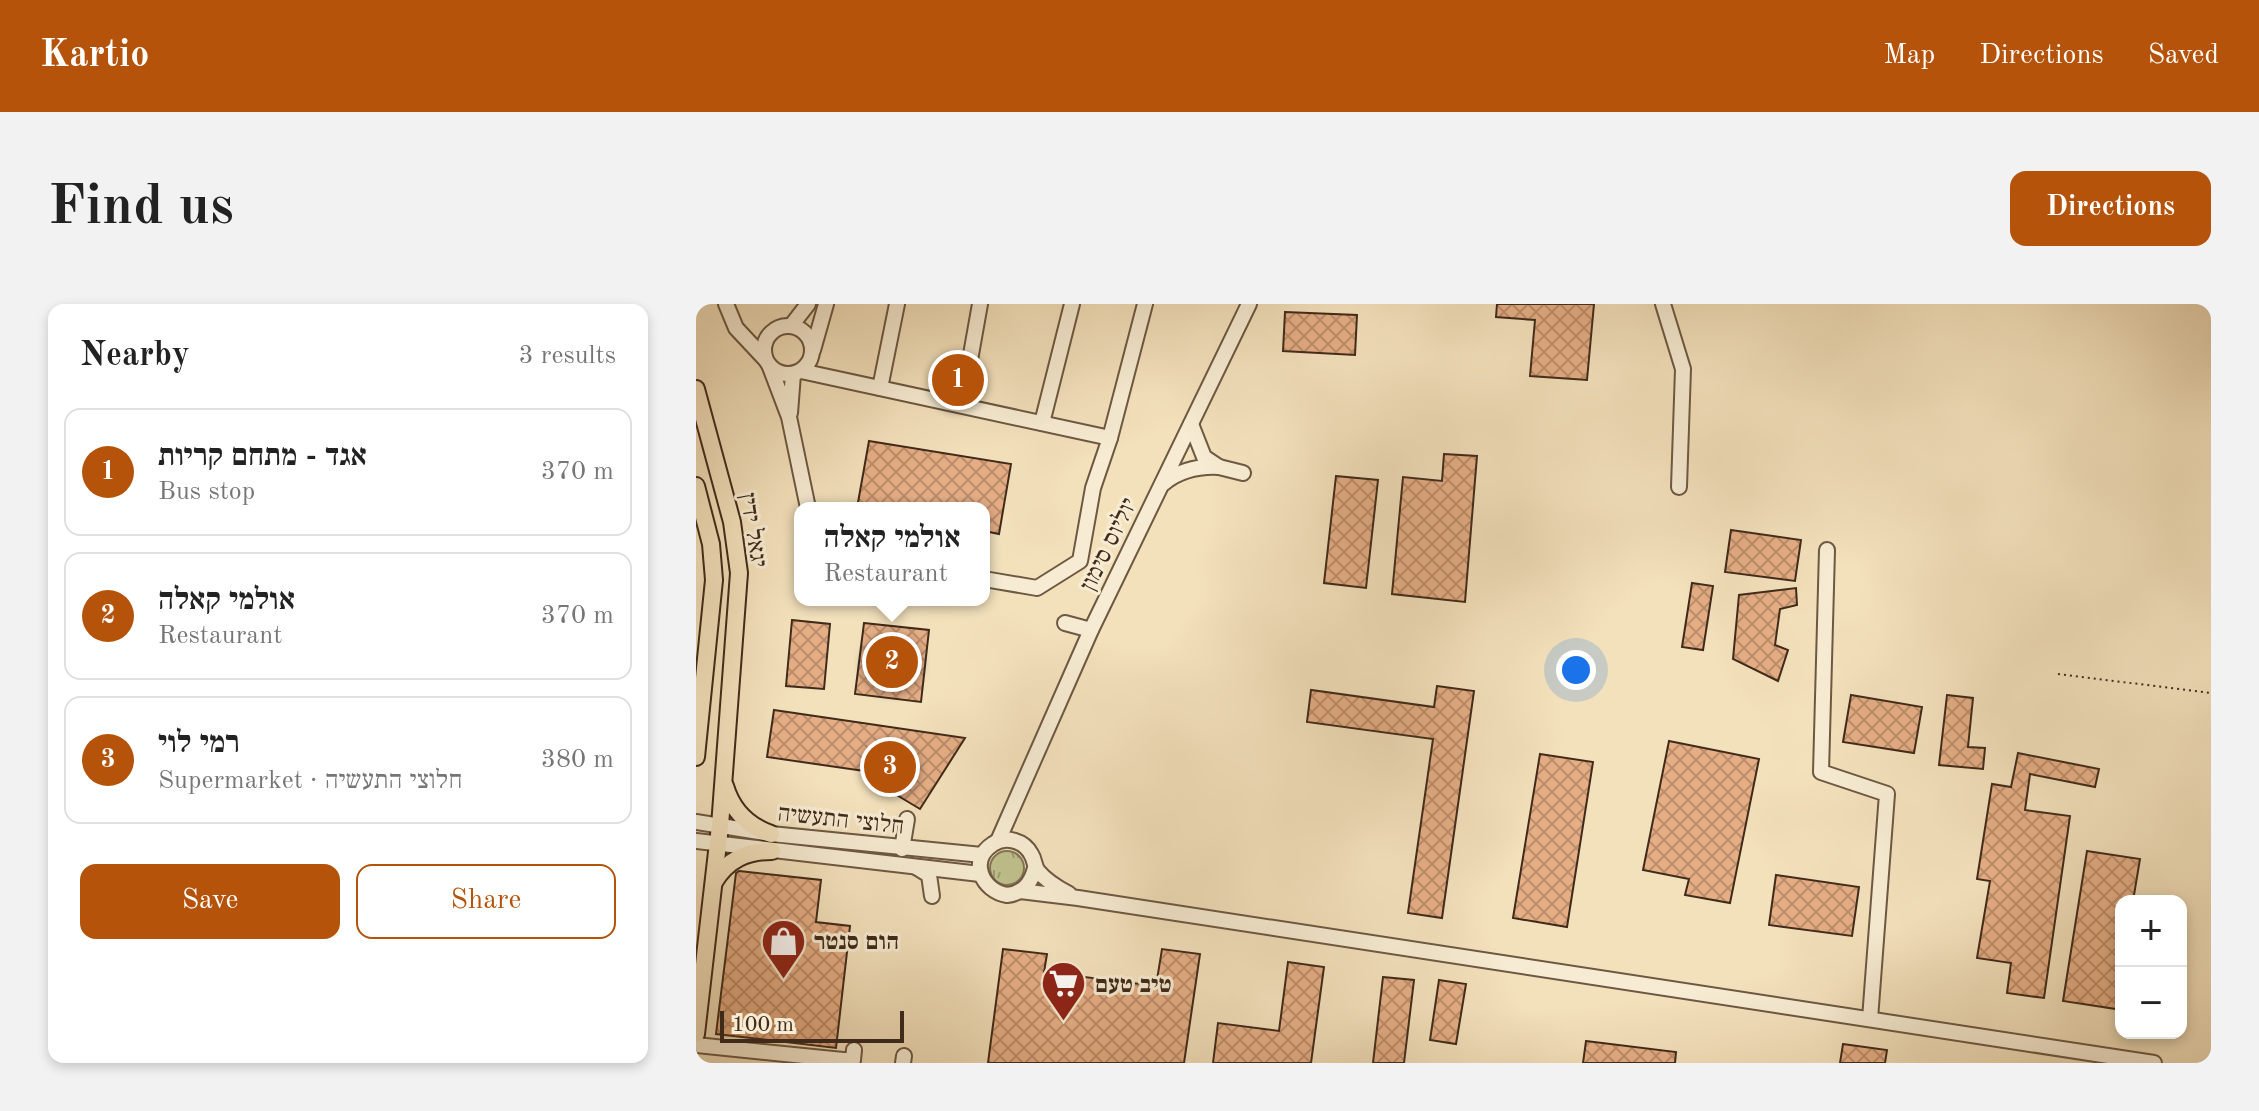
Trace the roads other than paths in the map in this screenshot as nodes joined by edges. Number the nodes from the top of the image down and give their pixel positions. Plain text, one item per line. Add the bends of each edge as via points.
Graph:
1 (726, 304) edge
2 (808, 304) edge
3 (826, 304) edge
4 (897, 304) edge
5 (980, 304) edge
6 (1072, 304) edge
7 (1145, 304) edge
8 (1249, 304) edge
9 (1663, 304) edge
10 (791, 326) junction
11 (744, 335) junction
12 (768, 338) junction
13 (812, 354) junction
14 (768, 363) junction
15 (797, 372) junction
16 (839, 379) junction
17 (880, 388) junction
18 (696, 389) edge
19 (962, 405) junction
20 (789, 417) junction
21 (1042, 423) junction
22 (1191, 424) junction
23 (1110, 438) junction
24 (1219, 467) junction
25 (1243, 473) dead end
26 (696, 486) edge
27 (1161, 486) junction
28 (1679, 487) dead end
29 (807, 502) edge
30 (1827, 550) dead end
31 (990, 580) edge
32 (1065, 623) dead end
33 (1091, 630) junction
34 (696, 757) edge
35 (723, 779) junction
36 (1011, 806) junction
37 (907, 819) dead end
38 (696, 822) edge
39 (720, 826) junction
40 (696, 841) edge
41 (998, 841) junction
42 (772, 842) junction
43 (1023, 844) junction
44 (717, 845) junction
45 (902, 849) junction
46 (982, 855) junction
47 (916, 867) junction
48 (1035, 868) junction
49 (980, 874) junction
50 (712, 887) junction
51 (1020, 891) junction
52 (932, 896) dead end
53 (1078, 898) junction
54 (1870, 1019) junction
55 (696, 1034) edge
56 (696, 1045) edge
57 (854, 1050) dead end
58 (2154, 1063) edge

1 - 11 street
2 - 10 street
3 - 13 street
4 - 17 street
5 - 19 street
6 - 21 street
7 - 23 street
8 - 22 street, יוליוס סימון
9 - 28 street via 1683,369
10 - 12 street
10 - 13 street via 804,332
11 - 12 street
11 - 14 street
12 - 14 street
13 - 15 street
13 - 16 street
14 - 15 street via 785,374
14 - 20 street
15 - 16 street
15 - 20 street
16 - 17 street
17 - 19 street
18 - 35 main road, יגאל ידין via 739,560
19 - 21 street
20 - 29 street
21 - 23 street
22 - 24 street via 1204,457
22 - 27 street, יוליוס סימון
23 - 31 street via 1093,488 1080,561 1037,588
24 - 25 street
24 - 27 street via 1184,471
26 - 34 main road, יגאל ידין via 714,580
27 - 33 street, יוליוס סימון
30 - 54 street via 1821,772 1887,794
32 - 33 street
33 - 36 street, יוליוס סימון
35 - 39 main road, יגאל ידין
35 - 42 main road via 735,808
36 - 41 street, יוליוס סימון
36 - 43 street
37 - 45 street
38 - 39 street, חלוצי התעשיה
39 - 42 street, חלוצי התעשיה
39 - 44 main road, יגאל ידין
40 - 44 street, חלוצי התעשיה
41 - 43 street
41 - 46 street
42 - 44 street, חלוצי התעשיה
42 - 45 street, חלוצי התעשיה
42 - 47 street, חלוצי התעשיה
42 - 50 main road via 742,855
43 - 48 street
44 - 50 main road, יגאל ידין
45 - 46 street, חלוצי התעשיה
46 - 49 street
47 - 49 street, חלוצי התעשיה
47 - 52 street via 929,875
48 - 51 street via 1030,883
48 - 53 street
49 - 51 street via 1000,898
50 - 55 main road, יגאל ידין
51 - 53 street
53 - 54 street
54 - 58 street
56 - 57 street via 843,1060 853,1060

